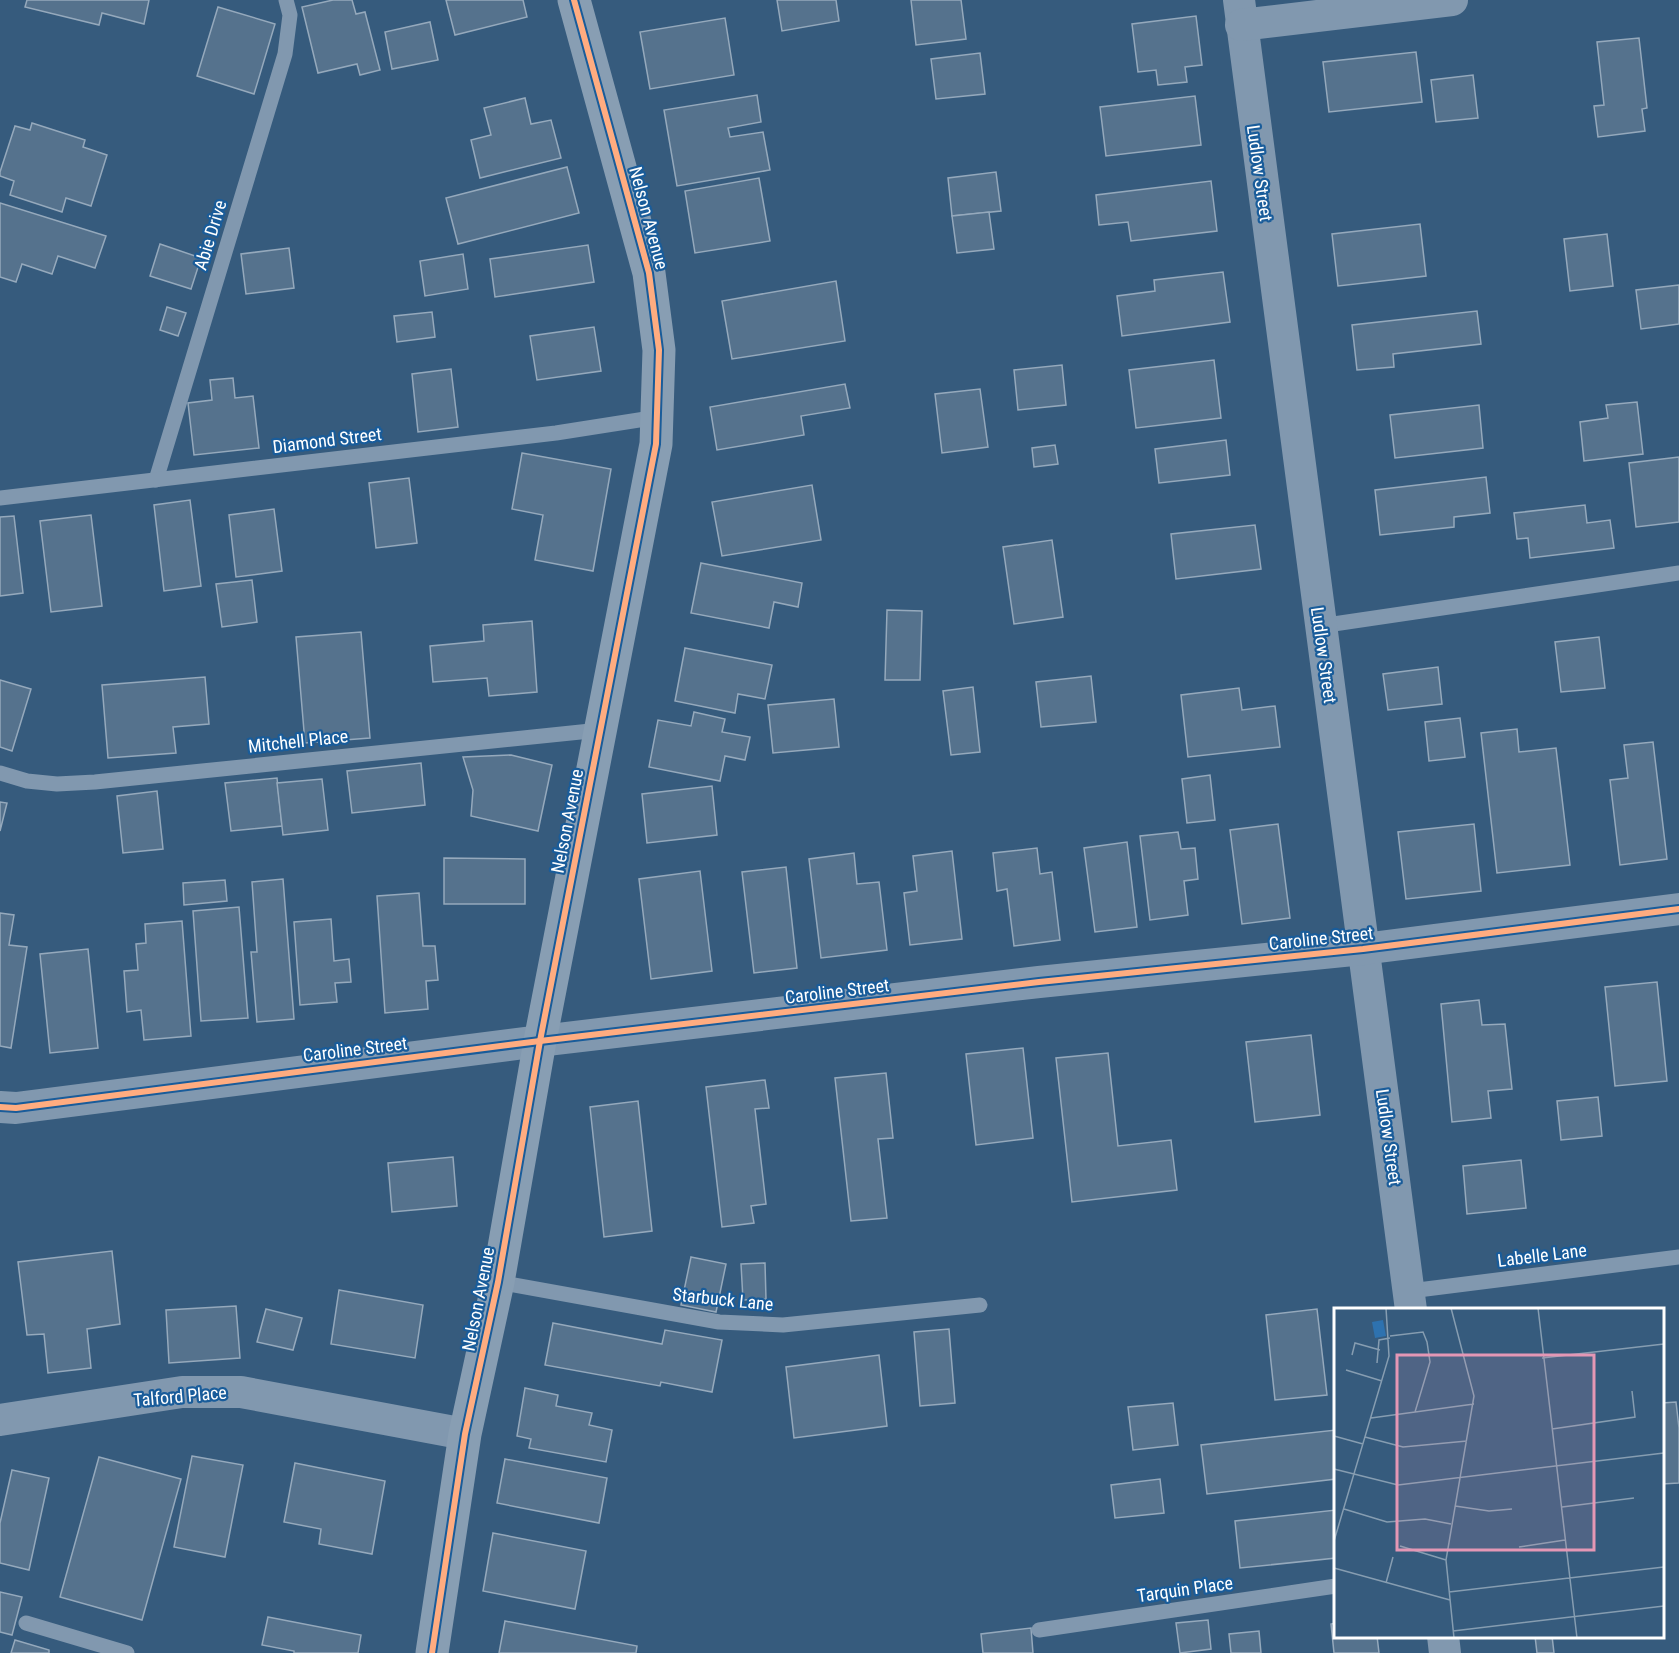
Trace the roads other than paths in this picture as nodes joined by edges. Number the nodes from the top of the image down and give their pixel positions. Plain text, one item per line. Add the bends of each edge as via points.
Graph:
1 (286, 0) edge
2 (574, 0) edge
3 (1452, 0) edge
4 (1240, 12) edge
5 (657, 417) junction
6 (156, 480) junction
7 (0, 498) edge
8 (1679, 573) edge
9 (1320, 626) junction
10 (600, 730) junction
11 (0, 773) edge
12 (1679, 909) edge
13 (1363, 949) junction
14 (540, 1041) junction
15 (0, 1107) edge
16 (1679, 1257) edge
17 (498, 1282) junction
18 (1411, 1300) edge
19 (980, 1305) dead end
20 (0, 1420) edge
21 (465, 1434) junction
22 (1334, 1586) edge
23 (26, 1623) dead end
24 (1039, 1630) dead end
25 (1443, 1638) edge
26 (127, 1653) edge
27 (432, 1653) edge
28 (1445, 1653) edge

1 - 6 lane, Abie Drive via 290,15 285,54
2 - 5 street, Nelson Avenue via 649,273 659,351
3 - 4 street
4 - 9 street, Ludlow Street
5 - 6 lane, Diamond Street
5 - 10 street, Nelson Avenue via 656,444
6 - 7 lane, Diamond Street
8 - 9 lane
9 - 13 street, Ludlow Street
10 - 11 lane, Mitchell Place via 95,782 57,784
10 - 14 street, Nelson Avenue
12 - 13 street, Caroline Street
13 - 14 street, Caroline Street via 1039,982
13 - 18 street, Ludlow Street
14 - 15 street, Caroline Street
14 - 17 street, Nelson Avenue
16 - 18 lane, Labelle Lane
17 - 19 lane, Starbuck Lane via 719,1322 783,1325
17 - 21 street, Nelson Avenue
20 - 21 street, Talford Place via 182,1392 241,1392
21 - 27 street, Nelson Avenue
22 - 24 lane, Tarquin Place
23 - 26 lane
25 - 28 street

